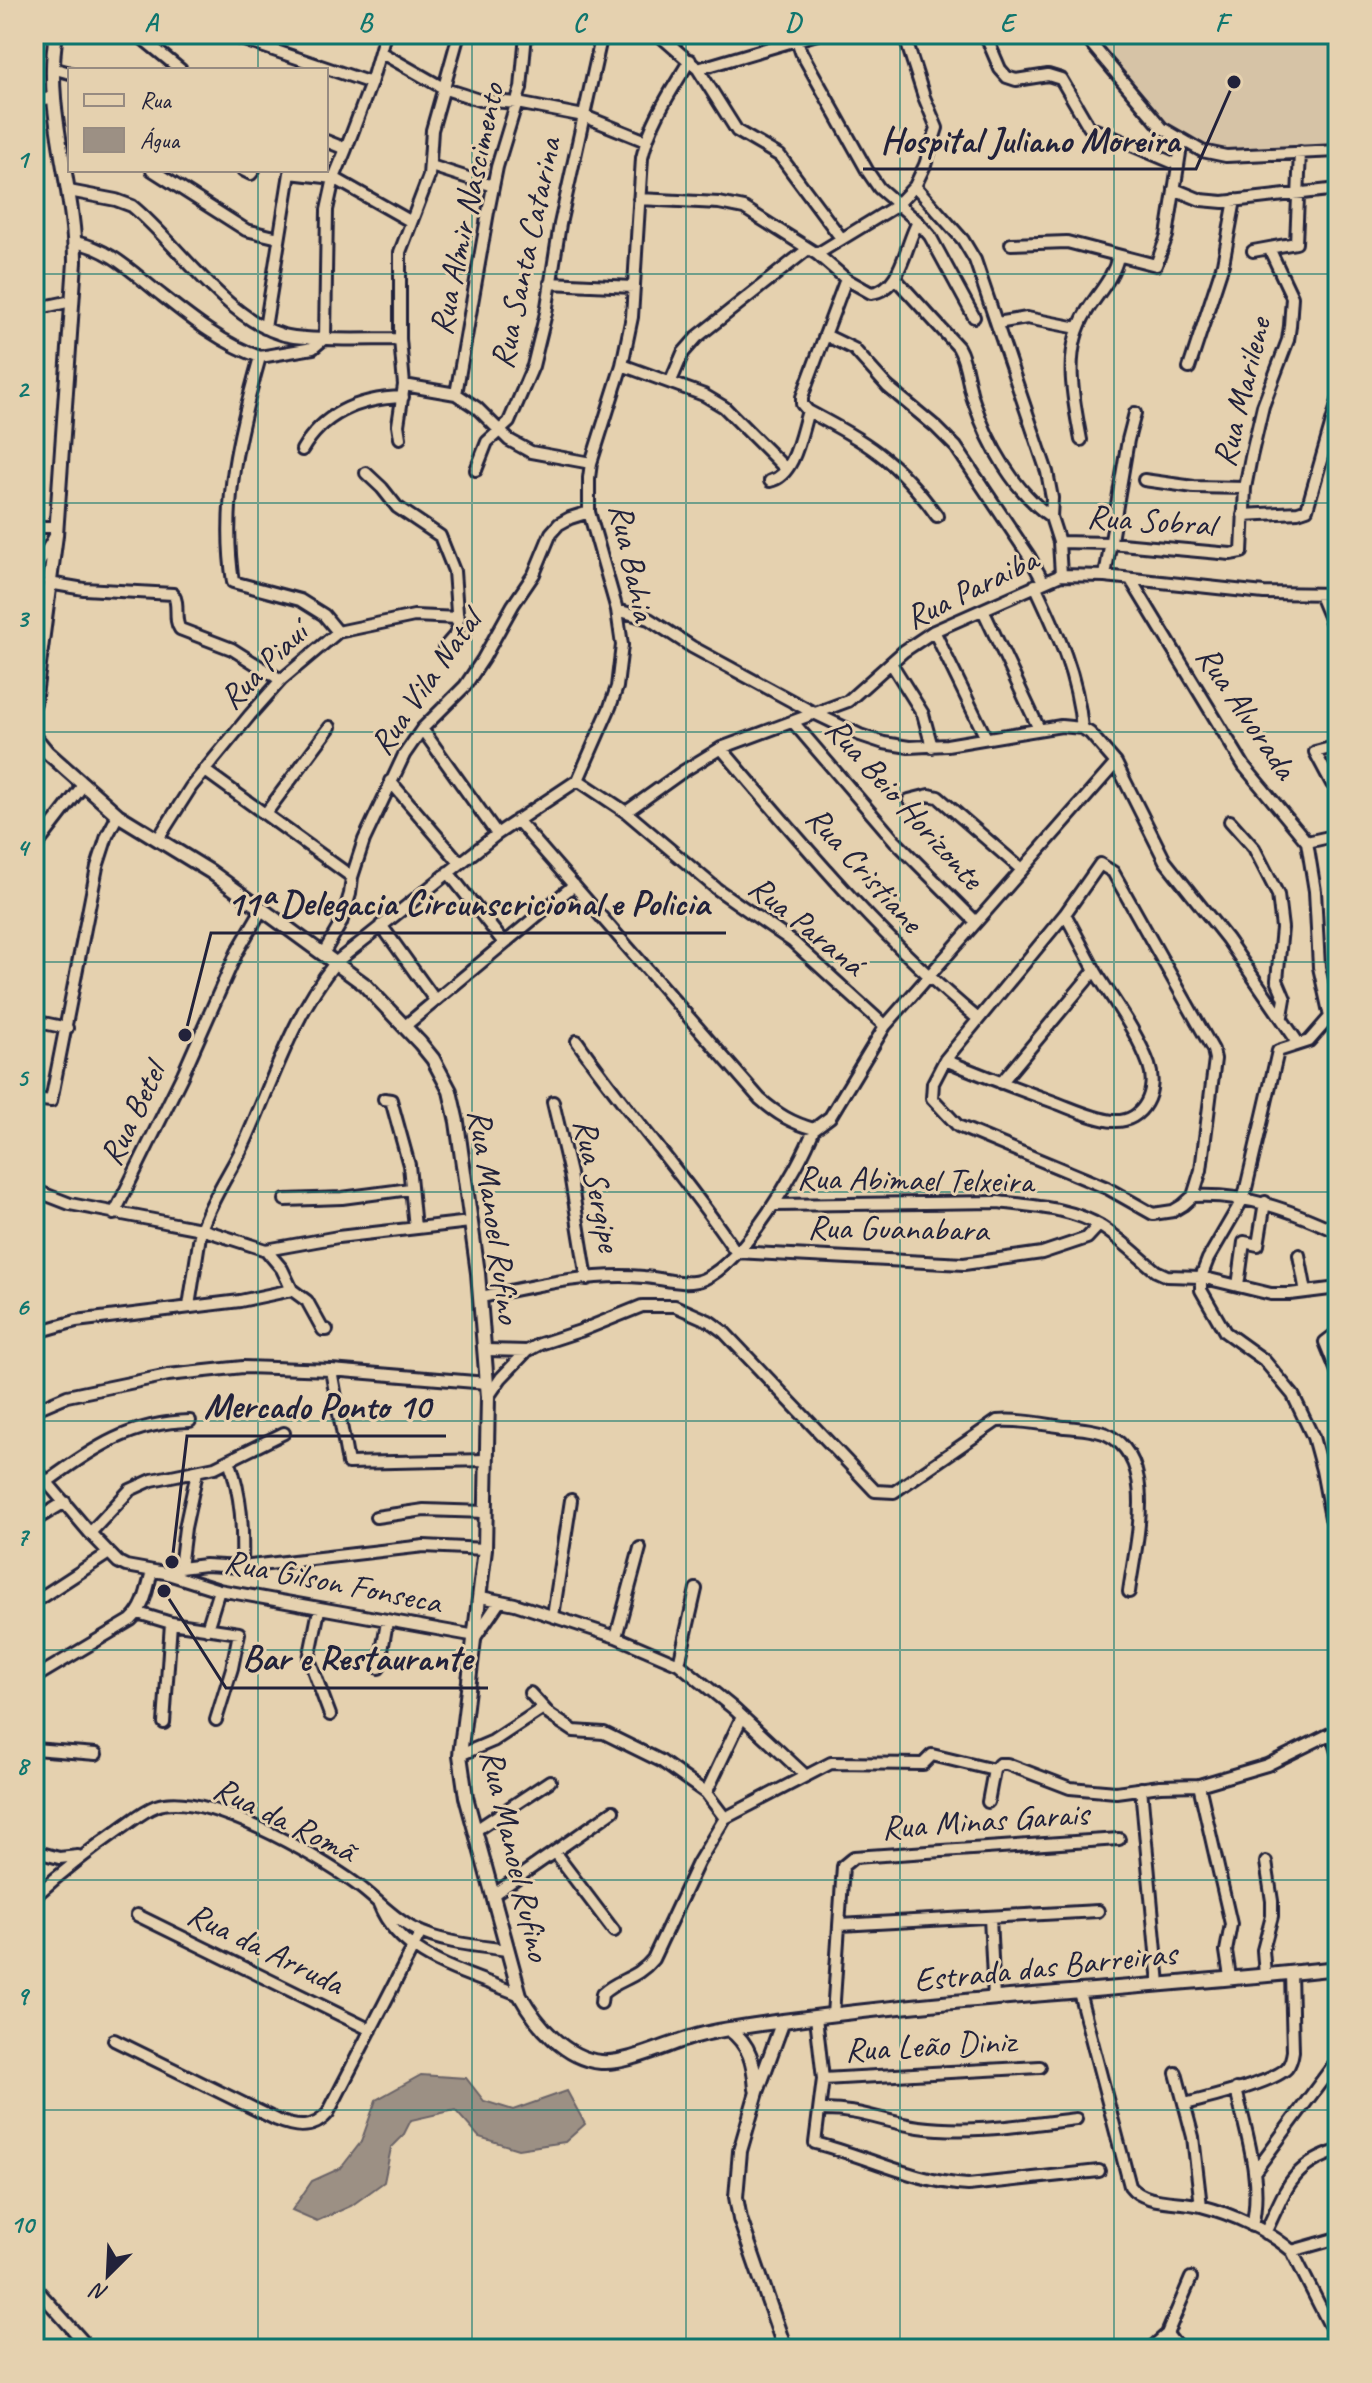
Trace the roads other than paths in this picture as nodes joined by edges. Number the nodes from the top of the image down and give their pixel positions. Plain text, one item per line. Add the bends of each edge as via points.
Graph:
1 (56, 34) edge
2 (137, 34) edge
3 (385, 34) edge
4 (459, 34) edge
5 (526, 34) edge
6 (602, 34) edge
7 (658, 34) edge
8 (817, 34) edge
9 (904, 34) edge
10 (985, 34) edge
11 (1083, 34) edge
12 (229, 35) edge
13 (796, 37) edge
14 (380, 52) junction
15 (690, 60) junction
16 (52, 68) junction
17 (179, 68) edge
18 (327, 68) edge
19 (328, 68) edge
20 (698, 69) junction
21 (68, 72) edge
22 (371, 83) junction
23 (445, 89) junction
24 (53, 98) junction
25 (34, 100) edge
26 (517, 103) junction
27 (584, 116) junction
28 (1182, 140) junction
29 (66, 141) edge
30 (646, 141) junction
31 (328, 142) edge
32 (346, 149) junction
33 (1338, 151) edge
34 (1300, 152) junction
35 (1176, 164) junction
36 (431, 166) junction
37 (155, 172) edge
38 (334, 178) junction
39 (493, 186) junction
40 (915, 186) junction
41 (1174, 189) junction
42 (1338, 189) edge
43 (69, 191) junction
44 (1297, 192) junction
45 (639, 199) junction
46 (1235, 200) junction
47 (896, 206) junction
48 (410, 221) junction
49 (918, 222) junction
50 (279, 238) junction
51 (841, 238) junction
52 (75, 242) junction
53 (1011, 244) dead end
54 (1269, 248) junction
55 (1253, 251) dead end
56 (813, 252) junction
57 (1118, 257) junction
58 (895, 278) junction
59 (846, 279) junction
60 (550, 283) junction
61 (633, 287) junction
62 (72, 301) junction
63 (34, 309) edge
64 (974, 317) dead end
65 (997, 323) junction
66 (265, 328) junction
67 (1078, 328) junction
68 (825, 335) junction
69 (325, 338) junction
70 (400, 339) junction
71 (260, 357) junction
72 (622, 365) junction
73 (1189, 368) dead end
74 (671, 381) junction
75 (404, 391) junction
76 (456, 394) junction
77 (1338, 401) edge
78 (806, 410) junction
79 (1135, 413) dead end
80 (498, 431) junction
81 (400, 438) dead end
82 (1081, 440) dead end
83 (302, 450) dead end
84 (591, 463) junction
85 (786, 469) junction
86 (476, 470) dead end
87 (366, 473) dead end
88 (1144, 480) dead end
89 (770, 481) dead end
90 (1245, 488) junction
91 (589, 512) junction
92 (1243, 515) junction
93 (937, 516) dead end
94 (1051, 517) junction
95 (34, 527) edge
96 (56, 531) junction
97 (1059, 542) junction
98 (1110, 543) junction
99 (1240, 553) joint
100 (34, 572) edge
101 (1061, 575) junction
102 (1105, 576) junction
103 (1131, 580) junction
104 (49, 583) junction
105 (1039, 583) junction
106 (1337, 592) edge
107 (1320, 595) junction
108 (617, 610) junction
109 (983, 610) junction
110 (459, 618) junction
111 (934, 631) junction
112 (338, 632) junction
113 (1338, 638) edge
114 (444, 648) dead end
115 (891, 663) junction
116 (281, 680) junction
117 (34, 703) edge
118 (814, 713) junction
119 (793, 722) junction
120 (330, 727) dead end
121 (1082, 728) junction
122 (422, 729) junction
123 (1039, 729) junction
124 (34, 736) edge
125 (986, 738) junction
126 (1338, 746) edge
127 (932, 747) junction
128 (721, 748) junction
129 (1116, 763) junction
130 (204, 770) junction
131 (578, 780) junction
132 (390, 781) junction
133 (84, 784) junction
134 (1332, 784) dead end
135 (909, 800) dead end
136 (626, 812) junction
137 (266, 813) junction
138 (118, 815) junction
139 (517, 820) junction
140 (1230, 821) dead end
141 (497, 834) junction
142 (1338, 835) edge
143 (158, 839) junction
144 (1307, 842) junction
145 (34, 849) edge
146 (460, 863) junction
147 (1021, 869) junction
148 (448, 872) junction
149 (352, 877) junction
150 (574, 885) junction
151 (262, 909) junction
152 (1065, 914) junction
153 (976, 922) junction
154 (381, 925) junction
155 (504, 943) junction
156 (323, 954) junction
157 (335, 963) junction
158 (1095, 970) junction
159 (927, 976) junction
160 (435, 1000) junction
161 (1282, 1016) junction
162 (1334, 1016) edge
163 (977, 1018) junction
164 (34, 1021) edge
165 (405, 1026) junction
166 (885, 1026) junction
167 (67, 1028) junction
168 (577, 1041) dead end
169 (1299, 1044) junction
170 (945, 1060) junction
171 (1001, 1083) junction
172 (34, 1099) edge
173 (384, 1099) dead end
174 (553, 1102) dead end
175 (814, 1129) junction
176 (410, 1189) junction
177 (34, 1190) edge
178 (1193, 1196) junction
179 (1244, 1197) junction
180 (285, 1200) dead end
181 (1265, 1202) junction
182 (775, 1205) junction
183 (114, 1214) junction
184 (470, 1222) junction
185 (1099, 1225) junction
186 (415, 1228) junction
187 (201, 1229) junction
188 (1338, 1232) edge
189 (266, 1250) junction
190 (736, 1252) junction
191 (1299, 1255) dead end
192 (1201, 1277) junction
193 (587, 1279) junction
194 (1238, 1286) junction
195 (1338, 1288) edge
196 (292, 1290) junction
197 (1306, 1292) junction
198 (481, 1297) junction
199 (189, 1306) junction
200 (327, 1330) dead end
201 (1338, 1332) edge
202 (34, 1333) edge
203 (485, 1350) junction
204 (527, 1351) junction
205 (331, 1370) junction
206 (1338, 1374) edge
207 (487, 1383) junction
208 (488, 1397) junction
209 (34, 1410) edge
210 (190, 1421) dead end
211 (284, 1433) dead end
212 (229, 1460) junction
213 (487, 1460) junction
214 (34, 1467) edge
215 (197, 1472) junction
216 (48, 1481) junction
217 (571, 1500) dead end
218 (65, 1502) junction
219 (486, 1512) junction
220 (376, 1517) dead end
221 (34, 1521) edge
222 (1338, 1532) edge
223 (90, 1533) junction
224 (640, 1548) dead end
225 (485, 1549) junction
226 (109, 1553) junction
227 (242, 1567) junction
228 (180, 1568) junction
229 (152, 1571) junction
230 (165, 1573) junction
231 (696, 1589) dead end
232 (219, 1590) junction
233 (1129, 1592) dead end
234 (481, 1597) junction
235 (500, 1601) junction
236 (34, 1602) edge
237 (319, 1610) junction
238 (138, 1613) junction
239 (553, 1616) junction
240 (387, 1622) junction
241 (171, 1623) junction
242 (207, 1629) junction
243 (476, 1636) junction
244 (616, 1637) junction
245 (679, 1664) junction
246 (379, 1668) dead end
247 (34, 1678) edge
248 (530, 1693) dead end
249 (543, 1708) junction
250 (330, 1715) dead end
251 (742, 1717) junction
252 (216, 1720) dead end
253 (164, 1723) dead end
254 (1335, 1731) edge
255 (34, 1749) edge
256 (1338, 1752) edge
257 (96, 1754) dead end
258 (460, 1755) junction
259 (994, 1770) junction
260 (806, 1776) junction
261 (550, 1781) dead end
262 (1199, 1785) junction
263 (1141, 1788) junction
264 (706, 1793) junction
265 (988, 1802) dead end
266 (613, 1811) dead end
267 (725, 1818) junction
268 (476, 1830) junction
269 (1119, 1839) dead end
270 (34, 1851) edge
271 (555, 1853) junction
272 (80, 1856) junction
273 (1266, 1862) dead end
274 (34, 1870) edge
275 (494, 1894) junction
276 (34, 1895) edge
277 (378, 1902) junction
278 (1098, 1911) dead end
279 (137, 1915) dead end
280 (990, 1917) junction
281 (840, 1925) junction
282 (614, 1931) dead end
283 (421, 1932) junction
284 (413, 1948) junction
285 (508, 1950) junction
286 (1338, 1968) edge
287 (1291, 1973) junction
288 (1265, 1975) junction
289 (1230, 1977) junction
290 (1159, 1984) junction
291 (1079, 1992) junction
292 (520, 1995) junction
293 (994, 1999) junction
294 (601, 2003) dead end
295 (833, 2015) junction
296 (816, 2017) junction
297 (783, 2021) junction
298 (758, 2025) joint
299 (729, 2029) junction
300 (371, 2030) junction
301 (114, 2040) dead end
302 (1338, 2059) edge
303 (1040, 2067) dead end
304 (1176, 2073) dead end
305 (823, 2079) junction
306 (1236, 2089) junction
307 (757, 2092) junction
308 (1186, 2104) junction
309 (821, 2110) junction
310 (1076, 2119) dead end
311 (1338, 2151) edge
312 (1099, 2171) dead end
313 (1255, 2171) junction
314 (1201, 2206) junction
315 (1252, 2226) junction
316 (1265, 2233) junction
317 (1338, 2238) edge
318 (1292, 2251) junction
319 (1191, 2278) dead end
320 (34, 2286) edge
321 (1329, 2324) dead end
322 (1167, 2334) junction
323 (90, 2349) edge
324 (785, 2349) edge
325 (1150, 2349) edge
326 (1179, 2349) edge

1 - 16 main road
2 - 17 street
3 - 14 street
4 - 23 street
5 - 26 street, Rua Almir Nascimento
6 - 27 street, Rua Santa Catarina
7 - 15 street
8 - 13 street
9 - 40 street via 937,128
10 - 35 street via 1007,77 1061,79 1089,127
11 - 28 street via 1148,114
12 - 18 street
13 - 20 street
13 - 47 street via 868,172
14 - 22 street
14 - 23 street
15 - 20 street
15 - 30 street, Rua Bahia
16 - 21 street
16 - 24 main road
19 - 22 street
20 - 51 street via 737,131 780,156
22 - 32 street
23 - 26 street via 479,100
23 - 36 street via 430,139
24 - 25 street
24 - 29 main road
26 - 27 street
26 - 39 street, Rua Almir Nascimento
27 - 30 street
27 - 60 street, Rua Santa Catarina
28 - 34 street via 1219,156
28 - 35 street
29 - 43 main road
30 - 45 street, Rua Bahia
31 - 32 street
32 - 38 street
33 - 34 street
34 - 44 street
35 - 41 street
36 - 39 street
36 - 48 street
37 - 50 street via 246,230
38 - 48 street
38 - 50 street via 292,172
38 - 69 street via 327,210
39 - 76 street, Rua Almir Nascimento
40 - 47 street
40 - 65 street via 975,260
41 - 46 street via 1201,200
41 - 57 street via 1160,260 1153,265
42 - 44 street
43 - 52 main road
43 - 66 street via 132,206 230,305
44 - 46 street
44 - 54 street via 1296,243
45 - 56 street via 744,208
45 - 61 street, Rua Bahia
46 - 73 street via 1223,264
47 - 49 street
47 - 51 street
48 - 70 street via 399,263
49 - 58 street
49 - 64 street via 937,246
50 - 66 street
51 - 56 street
52 - 62 main road
52 - 71 street via 108,253 210,333
53 - 57 street via 1067,242
54 - 55 street
54 - 90 street, Rua Marilene via 1292,297 1290,326 1263,406
56 - 59 street
56 - 74 street via 697,337
57 - 67 street via 1111,278
58 - 59 street via 871,293
58 - 94 street via 958,347 974,402 1002,461 1028,497
59 - 68 street
60 - 61 street
60 - 80 street, Rua Santa Catarina via 533,366 509,422
61 - 72 street, Rua Bahia
62 - 63 street
62 - 96 main road
65 - 67 street via 1027,318
65 - 94 street via 1041,450
66 - 69 street via 291,337
67 - 82 street via 1071,390
68 - 78 street via 802,397
68 - 105 street via 854,349 956,447 1029,556
69 - 70 street
69 - 71 street via 313,348
70 - 75 street
71 - 112 street via 229,500 233,582 307,604
72 - 74 street
72 - 84 street, Rua Bahia
74 - 85 street via 724,407
75 - 76 street
75 - 81 street
75 - 83 street via 341,410
76 - 80 street
77 - 92 street via 1304,512
78 - 85 street
78 - 93 street via 881,453
79 - 98 street
80 - 84 street via 531,452
80 - 86 street, Rua Santa Catarina via 481,452
84 - 91 street, Rua Bahia
85 - 89 street
87 - 110 street via 397,507 437,533 451,561
88 - 90 street
90 - 92 street, Rua Marilene
91 - 108 street, Rua Bahia
91 - 122 street, Rua Vila Natal via 551,533 534,574 483,659 465,686
92 - 99 street, Rua Marilene
94 - 97 street
95 - 96 street
96 - 100 street
96 - 104 main road
97 - 98 street, Rua Sobral
97 - 101 street
98 - 99 street, Rua Sobral
98 - 102 street
101 - 102 street, Rua Paraiba
101 - 105 street, Rua Paraiba
102 - 103 street, Rua Paraiba
103 - 107 street, Rua Paraiba
103 - 144 street, Rua Alvorada via 1244,766
104 - 116 street via 175,596 180,629 232,649
104 - 117 main road
105 - 109 street, Rua Paraiba
105 - 121 street via 1079,693
106 - 107 street, Rua Paraiba
107 - 113 street
108 - 118 street via 657,624
108 - 131 street, Rua Bahia via 622,645 617,687
109 - 111 street, Rua Paraiba
109 - 123 street
110 - 112 street, Rua Piauí via 414,616
110 - 114 street via 456,634
111 - 115 street, Rua Paraiba
111 - 125 street
112 - 116 street, Rua Piauí
115 - 118 street, Rua Paraiba via 848,701
115 - 127 street via 923,714
116 - 130 street, Rua Piauí
118 - 119 street, Rua Paraiba
118 - 127 street via 884,743
119 - 128 street, Rua Paraiba
119 - 153 street, Rua Beio Horizonte via 895,841
120 - 137 street
121 - 123 street
121 - 129 street
122 - 132 street, Rua Vila Natal
122 - 141 street
123 - 125 street
124 - 133 main road, Rua Manoel Rufino
125 - 127 street
126 - 134 street via 1315,752
128 - 136 street, Rua Paraiba
128 - 159 street, Rua Cristiane
129 - 147 street
129 - 161 street via 1156,846
130 - 137 street
130 - 143 street, Rua Piauí
131 - 136 street, Rua Paraná
131 - 139 street
132 - 146 street
132 - 149 street, Rua Vila Natal
133 - 138 main road, Rua Manoel Rufino
133 - 145 street
135 - 147 street via 938,797
136 - 166 street, Rua Paraná via 717,889 813,959
137 - 149 street
138 - 143 main road, Rua Manoel Rufino
138 - 167 street via 97,867
139 - 141 street
139 - 150 street
140 - 161 street via 1254,848 1278,895
141 - 146 street
142 - 144 street
143 - 151 main road, Rua Manoel Rufino
144 - 162 street via 1319,967
146 - 148 street
147 - 153 street
148 - 154 street
148 - 155 street
149 - 156 street, Rua Vila Natal via 347,908
150 - 155 street
150 - 175 street via 760,1099 778,1115
151 - 156 main road, Rua Manoel Rufino
151 - 183 street, Rua Betel
152 - 158 street
152 - 163 street
152 - 178 street via 1098,866 1113,872 1213,1050 1214,1079
153 - 159 street
154 - 157 street
154 - 160 street
155 - 160 street
156 - 157 main road, Rua Manoel Rufino
157 - 165 main road, Rua Manoel Rufino
157 - 187 street via 301,1013
158 - 171 street
158 - 171 street via 1150,1066 1153,1083 1140,1112 1114,1121
159 - 163 street, Rua Cristiane
159 - 166 street
160 - 165 street
161 - 169 street
162 - 169 street via 1315,1037
163 - 170 street
164 - 167 street
165 - 184 main road, Rua Manoel Rufino via 433,1059 450,1091
166 - 175 street via 830,1117
167 - 172 street via 51,1101
168 - 190 street
169 - 179 street via 1277,1052
170 - 171 street
170 - 178 street via 932,1098 958,1126 1107,1188 1145,1212 1173,1211
173 - 176 street via 391,1100 405,1144
174 - 193 street, Rua Sergipe
175 - 182 street
176 - 180 street
176 - 186 street
177 - 183 street
178 - 179 street
179 - 181 street
179 - 192 street
181 - 188 street
181 - 194 street via 1258,1245 1244,1242
182 - 185 street, Rua Abimael Telxeira via 998,1202 1062,1212
182 - 190 street
183 - 187 street
184 - 186 street
184 - 198 main road, Rua Manoel Rufino
185 - 190 street, Rua Guanabara via 1087,1238 1042,1253 964,1264
185 - 192 street, Rua Abimael Telxeira via 1156,1271 1178,1278
186 - 189 street
187 - 189 street
187 - 199 street
189 - 196 street
190 - 193 street via 694,1282 641,1276
191 - 197 street
192 - 194 street, Rua Abimael Telxeira
192 - 222 street via 1201,1290 1225,1332 1275,1370 1293,1395 1313,1437
193 - 198 street
194 - 197 street, Rua Abimael Telxeira via 1271,1294
195 - 197 street, Rua Abimael Telxeira
196 - 199 street
196 - 200 street via 305,1298
198 - 203 main road, Rua Manoel Rufino
199 - 202 street via 76,1321
201 - 206 street via 1325,1342
203 - 204 street
203 - 207 main road, Rua Manoel Rufino
204 - 208 street
204 - 233 street via 642,1306 675,1306 693,1313 724,1332 875,1491 885,1493 894,1492 997,1421 1106,1435 1129,1452 1139,1476
205 - 207 street
205 - 209 street via 194,1370 67,1396
205 - 213 street via 350,1464
207 - 208 main road, Rua Manoel Rufino
208 - 213 main road, Rua Manoel Rufino
210 - 216 street via 164,1423 107,1441
211 - 212 street
212 - 215 street
212 - 227 street via 241,1505
213 - 219 main road, Rua Manoel Rufino
214 - 216 street, Rua Gilson Fonseca
215 - 223 street via 130,1490
215 - 228 street
216 - 218 street, Rua Gilson Fonseca
217 - 239 street
218 - 221 street
218 - 223 street, Rua Gilson Fonseca
219 - 220 street via 424,1510
219 - 225 main road, Rua Manoel Rufino
223 - 226 street, Rua Gilson Fonseca
224 - 244 street
225 - 227 street via 424,1546
225 - 234 main road, Rua Manoel Rufino
226 - 229 street, Rua Gilson Fonseca via 121,1564
226 - 236 street
227 - 228 street
228 - 230 street
229 - 230 street, Rua Gilson Fonseca
229 - 238 street
230 - 232 street, Rua Gilson Fonseca
231 - 245 street
232 - 237 street, Rua Gilson Fonseca
232 - 242 street
234 - 235 street
234 - 243 main road, Rua Manoel Rufino
235 - 239 street
235 - 243 street
237 - 240 street, Rua Gilson Fonseca
237 - 250 street via 309,1659
238 - 241 street
238 - 247 street
239 - 244 street
240 - 243 street, Rua Gilson Fonseca
240 - 246 street
241 - 242 street
241 - 253 street
242 - 252 street via 239,1633
243 - 258 main road, Rua Manoel Rufino
244 - 245 street
245 - 251 street
248 - 249 street
249 - 258 street via 493,1741
249 - 264 street via 574,1731 598,1732 644,1751
251 - 260 street
251 - 264 street
254 - 256 street
254 - 262 street via 1267,1765
255 - 257 street
258 - 268 main road, Rua Manoel Rufino
259 - 260 street via 932,1755 923,1764 831,1763
259 - 263 street via 1003,1763 1070,1788
259 - 265 street
260 - 267 street
261 - 268 street
262 - 263 street
262 - 289 street via 1231,1924 1226,1951
263 - 290 street
264 - 267 street
266 - 271 street
267 - 294 street via 653,1959 643,1971 602,1994
268 - 275 main road, Rua Manoel Rufino
269 - 281 street, Rua Minas Garais via 854,1857 843,1866
270 - 272 street via 59,1858
271 - 275 street
271 - 282 street
272 - 276 street, Rua da Romã
272 - 277 street, Rua da Romã via 157,1806 197,1804 308,1854
273 - 288 street via 1272,1916 1263,1950
274 - 276 street
275 - 285 main road, Rua Manoel Rufino
277 - 283 street, Rua da Romã
277 - 284 street, Rua da Romã via 389,1925
278 - 280 street
279 - 300 street, Rua da Arruda
280 - 281 street
280 - 293 street
281 - 295 street
283 - 284 street
283 - 285 street, Rua da Romã
284 - 292 street, Rua da Romã
284 - 300 street
285 - 292 main road, Rua Manoel Rufino
286 - 287 main road, Estrada das Barreiras
287 - 288 main road, Estrada das Barreiras
287 - 306 street via 1292,2059 1281,2073
288 - 289 main road, Estrada das Barreiras
289 - 290 main road, Estrada das Barreiras
290 - 291 main road, Estrada das Barreiras
291 - 293 main road, Estrada das Barreiras
291 - 314 street via 1130,2186 1146,2197
292 - 299 main road, Rua Manoel Rufino via 550,2035 590,2060 617,2060
293 - 295 main road, Estrada das Barreiras
295 - 296 main road, Estrada das Barreiras
296 - 297 main road, Estrada das Barreiras
296 - 305 street
297 - 298 main road, Estrada das Barreiras
297 - 307 main road
298 - 299 main road, Rua Manoel Rufino
299 - 307 main road via 750,2053
300 - 301 street via 328,2113 315,2124 298,2127
302 - 313 street
303 - 305 street, Rua Leão Diniz
304 - 308 street
305 - 309 street
306 - 308 street
306 - 313 street
307 - 324 main road via 740,2151 736,2197
308 - 314 street
309 - 310 street via 849,2110 948,2130
309 - 312 street via 815,2143 929,2181 968,2185
311 - 316 street via 1296,2173
313 - 315 street
314 - 315 street
315 - 316 street
316 - 318 street
317 - 318 street
318 - 321 street
319 - 322 street
320 - 323 street
322 - 325 street
322 - 326 street

